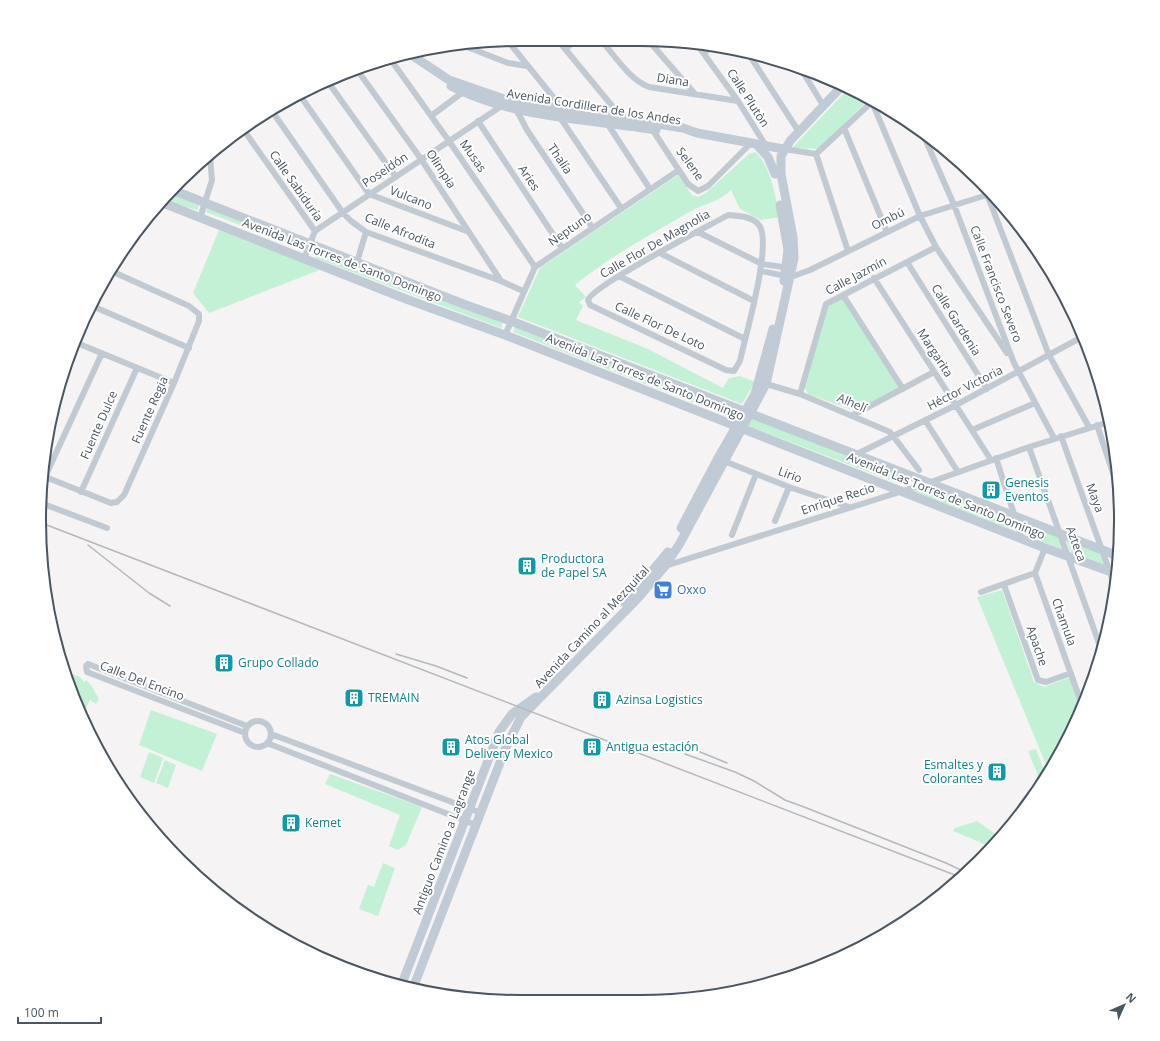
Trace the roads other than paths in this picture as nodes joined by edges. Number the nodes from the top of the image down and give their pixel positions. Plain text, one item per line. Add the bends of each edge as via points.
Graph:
1 (511, 46) edge
2 (563, 46) edge
3 (569, 46) edge
4 (606, 46) edge
5 (654, 46) edge
6 (472, 49) edge
7 (565, 49) junction
8 (702, 50) edge
9 (707, 51) edge
10 (704, 53) junction
11 (416, 58) edge
12 (408, 60) edge
13 (752, 60) edge
14 (393, 63) edge
15 (527, 66) junction
16 (360, 74) edge
17 (805, 76) edge
18 (331, 86) edge
19 (838, 90) edge
20 (463, 92) junction
21 (695, 94) junction
22 (303, 99) edge
23 (738, 101) junction
24 (509, 104) junction
25 (823, 105) junction
26 (868, 105) edge
27 (877, 110) edge
28 (560, 112) junction
29 (275, 115) edge
30 (431, 116) junction
31 (622, 118) junction
32 (478, 121) junction
33 (607, 123) junction
34 (844, 128) junction
35 (652, 129) junction
36 (799, 132) junction
37 (697, 133) junction
38 (246, 134) edge
39 (791, 140) junction
40 (449, 141) junction
41 (753, 143) junction
42 (927, 143) edge
43 (767, 146) junction
44 (780, 151) junction
45 (816, 154) junction
46 (421, 159) junction
47 (210, 162) edge
48 (679, 170) junction
49 (777, 171) junction
50 (396, 177) junction
51 (650, 188) junction
52 (178, 192) edge
53 (369, 194) junction
54 (984, 195) edge
55 (206, 203) junction
56 (992, 204) edge
57 (167, 205) edge
58 (954, 205) junction
59 (621, 208) junction
60 (343, 212) junction
61 (920, 216) junction
62 (200, 218) junction
63 (592, 227) junction
64 (315, 232) junction
65 (366, 232) junction
66 (468, 232) junction
67 (698, 232) junction
68 (887, 232) junction
69 (310, 244) junction
70 (936, 247) junction
71 (562, 248) junction
72 (848, 251) junction
73 (660, 253) junction
74 (304, 259) junction
75 (357, 262) junction
76 (907, 262) junction
77 (762, 264) junction
78 (535, 267) junction
79 (761, 271) junction
80 (791, 273) junction
81 (116, 274) edge
82 (619, 276) junction
83 (874, 278) junction
84 (501, 281) junction
85 (523, 291) junction
86 (593, 293) joint
87 (843, 295) junction
88 (754, 301) junction
89 (97, 308) edge
90 (511, 321) junction
91 (505, 335) junction
92 (745, 339) junction
93 (1078, 339) edge
94 (80, 344) edge
95 (189, 348) junction
96 (102, 354) junction
97 (1049, 355) junction
98 (1014, 362) junction
99 (137, 368) junction
100 (934, 372) junction
101 (1019, 372) junction
102 (174, 383) junction
103 (763, 383) junction
104 (903, 389) junction
105 (987, 389) junction
106 (800, 394) junction
107 (703, 396) junction
108 (1035, 403) junction
109 (956, 405) junction
110 (701, 412) junction
111 (747, 413) junction
112 (853, 415) junction
113 (925, 420) junction
114 (1104, 423) edge
115 (1097, 425) junction
116 (739, 427) junction
117 (1089, 427) junction
118 (972, 430) junction
119 (894, 435) junction
120 (1061, 436) junction
121 (1054, 438) junction
122 (1029, 447) junction
123 (855, 455) junction
124 (993, 459) junction
125 (724, 461) junction
126 (49, 466) edge
127 (1111, 466) edge
128 (919, 470) dead end
129 (958, 472) junction
130 (756, 474) junction
131 (48, 479) edge
132 (928, 483) junction
133 (789, 486) junction
134 (902, 491) junction
135 (81, 492) junction
136 (46, 505) edge
137 (849, 507) junction
138 (1016, 516) junction
139 (775, 521) dead end
140 (107, 528) dead end
141 (732, 534) dead end
142 (1060, 534) junction
143 (1022, 539) junction
144 (1045, 548) junction
145 (1101, 549) junction
146 (1113, 554) edge
147 (1068, 556) junction
148 (662, 565) junction
149 (1111, 570) edge
150 (1111, 572) edge
151 (1035, 573) junction
152 (1004, 585) junction
153 (981, 592) dead end
154 (1099, 640) edge
155 (1071, 673) junction
156 (1080, 698) edge
157 (520, 712) junction
158 (248, 726) junction
159 (245, 733) junction
160 (271, 734) junction
161 (267, 743) junction
162 (495, 743) junction
163 (506, 748) junction
164 (322, 754) junction
165 (318, 763) junction
166 (469, 809) junction
167 (481, 813) junction
168 (464, 821) junction
169 (476, 825) junction
170 (403, 980) edge
171 (415, 983) edge

1 - 15 street
2 - 7 street
3 - 7 street
4 - 21 street, Diana via 642,84
5 - 21 street
6 - 15 street via 508,63
7 - 31 street
8 - 10 street, Calle Plutòn
9 - 10 street
10 - 23 street, Calle Plutòn
11 - 24 street, Avenida Cordillera de los Andes via 450,80
12 - 20 street, Avenida Cordillera de los Andes
13 - 36 street
14 - 30 street, Musas
15 - 28 street
16 - 46 street, Olimpia
17 - 25 street
18 - 50 street
19 - 25 street
20 - 24 street, Avenida Cordillera de los Andes
20 - 30 street
21 - 23 street, Diana
22 - 53 street
23 - 43 street, Calle Plutòn
24 - 28 street, Avenida Cordillera de los Andes
24 - 32 street, Poseidón
24 - 63 street, Thalía
25 - 36 street
26 - 34 street
27 - 61 street
28 - 31 street, Avenida Cordillera de los Andes
28 - 33 street, Avenida Cordillera de los Andes
28 - 59 street
29 - 60 street, Calle Afrodita
30 - 40 street, Musas
31 - 37 street, Avenida Cordillera de los Andes via 689,129
32 - 40 street, Poseidón
32 - 71 street, Aries
33 - 35 street, Avenida Cordillera de los Andes
33 - 51 street
34 - 45 street
34 - 68 street
35 - 37 street, Avenida Cordillera de los Andes via 682,134
35 - 48 street, Selene
36 - 39 street
37 - 41 street, Avenida Cordillera de los Andes
38 - 64 street, Calle Sabiduría
39 - 43 street
39 - 44 street
40 - 46 street, Poseidón
40 - 78 street, Musas
41 - 43 street, Avenida Cordillera de los Andes
41 - 48 street, Selene via 700,191 693,189
41 - 49 street via 768,157
42 - 58 street, Calle Francisco Severo
43 - 44 street, Avenida Cordillera de los Andes
44 - 45 street
44 - 49 street, Avenida Camino al Mezquital
45 - 72 street
46 - 50 street, Poseidón
46 - 66 street, Olimpia
47 - 55 street via 212,180
48 - 51 street, Neptuno
49 - 80 street, Avenida Camino al Mezquital
50 - 53 street, Poseidón
51 - 59 street, Neptuno
52 - 55 street, Avenida Las Torres de Santo Domingo
53 - 60 street, Poseidón
53 - 66 street, Vulcano
54 - 58 street, Ombú
55 - 62 street
55 - 69 street, Avenida Las Torres de Santo Domingo
56 - 97 street
57 - 62 street, Avenida Las Torres de Santo Domingo
58 - 61 street, Ombú
58 - 98 street, Calle Francisco Severo
59 - 63 street, Neptuno
60 - 64 street, Poseidón
60 - 65 street, Calle Afrodita
61 - 68 street, Ombú
61 - 70 street
62 - 74 street, Avenida Las Torres de Santo Domingo
63 - 71 street, Neptuno
64 - 69 street, Calle Sabiduría
65 - 75 street
65 - 84 street, Calle Afrodita
66 - 84 street, Olimpia
67 - 73 street, Calle Flor De Magnolia
67 - 77 street
67 - 77 street, Calle Flor De Magnolia via 728,215 742,216 755,221 761,228
68 - 72 street, Ombú
69 - 74 street, Calle Sabiduría
69 - 75 street, Avenida Las Torres de Santo Domingo
70 - 76 street, Calle Jazmín
70 - 98 street
71 - 78 street, Neptuno
72 - 80 street, Ombú via 810,270
73 - 82 street, Calle Flor De Magnolia
73 - 88 street
74 - 91 street, Avenida Las Torres de Santo Domingo
75 - 90 street, Avenida Las Torres de Santo Domingo
76 - 83 street, Calle Jazmín
76 - 105 street, Calle Gardenia
77 - 79 street
77 - 80 street
78 - 85 street, Neptuno
79 - 80 street
79 - 88 street
80 - 103 street, Avenida Camino al Mezquital
81 - 95 street, Fuente Regia via 198,312 200,317
82 - 86 street, Calle Flor De Magnolia
82 - 92 street
83 - 87 street, Calle Jazmín
83 - 100 street, Margarita
84 - 85 street, Calle Afrodita
85 - 90 street, Neptuno
86 - 92 street, Calle Flor De Loto via 588,300 594,308 726,370 734,371 739,364
87 - 104 street
87 - 106 street, Calle Jazmín via 825,305
88 - 92 street
89 - 95 street
90 - 91 street, Neptuno
90 - 107 street, Avenida Las Torres de Santo Domingo
91 - 110 street, Avenida Las Torres de Santo Domingo
93 - 97 street, Héctor Victoria
94 - 96 street
95 - 102 street, Fuente Regia
96 - 99 street
96 - 126 street
97 - 101 street, Héctor Victoria
97 - 117 street
98 - 101 street, Calle Francisco Severo
99 - 102 street
99 - 135 street, Fuente Dulce
100 - 104 street
100 - 109 street, Margarita
101 - 105 street, Héctor Victoria
101 - 108 street, Calle Francisco Severo
102 - 135 street, Fuente Regia via 124,495 117,502 111,503
103 - 106 street, Alhelí
103 - 111 street, Avenida Camino al Mezquital
104 - 112 street
105 - 109 street, Héctor Victoria
106 - 112 street, Alhelí
107 - 110 street via 709,405
107 - 111 street, Avenida Las Torres de Santo Domingo
108 - 118 street
108 - 121 street, Calle Francisco Severo
109 - 113 street, Héctor Victoria
109 - 118 street, Margarita
110 - 116 street, Avenida Las Torres de Santo Domingo
111 - 116 street, Avenida Camino al Mezquital
111 - 123 street, Avenida Las Torres de Santo Domingo
112 - 119 street, Alhelí
113 - 119 street, Héctor Victoria
113 - 129 street
114 - 115 street, Enrique Recio
115 - 117 street, Enrique Recio
115 - 127 street
116 - 125 street, Avenida Camino al Mezquital
116 - 134 street, Avenida Las Torres de Santo Domingo
116 - 148 street, Avenida Camino al Mezquital
117 - 120 street, Enrique Recio
118 - 124 street, Margarita
119 - 123 street, Héctor Victoria
119 - 128 street, Alhelí
120 - 121 street, Enrique Recio
120 - 145 street, Maya
121 - 122 street, Enrique Recio
122 - 124 street, Enrique Recio
122 - 142 street, Azteca
123 - 132 street, Avenida Las Torres de Santo Domingo
124 - 129 street, Enrique Recio
124 - 138 street, Margarita
125 - 130 street, Lirio
125 - 148 street, Avenida Camino al Mezquital via 679,545
129 - 132 street, Enrique Recio
130 - 133 street, Lirio
130 - 141 street
131 - 135 street
132 - 134 street, Enrique Recio
132 - 138 street, Avenida Las Torres de Santo Domingo
133 - 137 street, Lirio
133 - 139 street
134 - 137 street, Enrique Recio
134 - 143 street, Avenida Las Torres de Santo Domingo
136 - 140 street
137 - 148 street, Enrique Recio
138 - 142 street, Avenida Las Torres de Santo Domingo
138 - 143 street, Margarita
142 - 145 street, Avenida Las Torres de Santo Domingo
142 - 147 street, Azteca
143 - 144 street, Avenida Las Torres de Santo Domingo
144 - 147 street, Avenida Las Torres de Santo Domingo
144 - 151 street
145 - 146 street, Avenida Las Torres de Santo Domingo
145 - 149 street, Maya
147 - 150 street, Avenida Las Torres de Santo Domingo
147 - 154 street, Azteca
148 - 157 street, Avenida Camino al Mezquital
151 - 152 street
151 - 155 street, Chamula
152 - 153 street
152 - 155 street, Apache via 1038,680 1046,682
155 - 156 street, Chamula
157 - 162 street, Antiguo Camino a Lagrange via 503,726
157 - 163 street, Antiguo Camino a Lagrange
158 - 159 street
158 - 159 street, Calle Del Encino via 88,664 86,666 87,672
158 - 160 street via 252,722 265,723
159 - 161 street via 247,741 252,745 260,747
160 - 161 street
160 - 164 street
161 - 165 street
162 - 163 street
162 - 166 street, Antiguo Camino a Lagrange
163 - 167 street, Antiguo Camino a Lagrange
164 - 165 street
164 - 166 street
165 - 168 street
166 - 167 street
166 - 168 street, Antiguo Camino a Lagrange
167 - 169 street, Antiguo Camino a Lagrange
168 - 169 street
168 - 170 street, Antiguo Camino a Lagrange
169 - 171 street, Antiguo Camino a Lagrange

